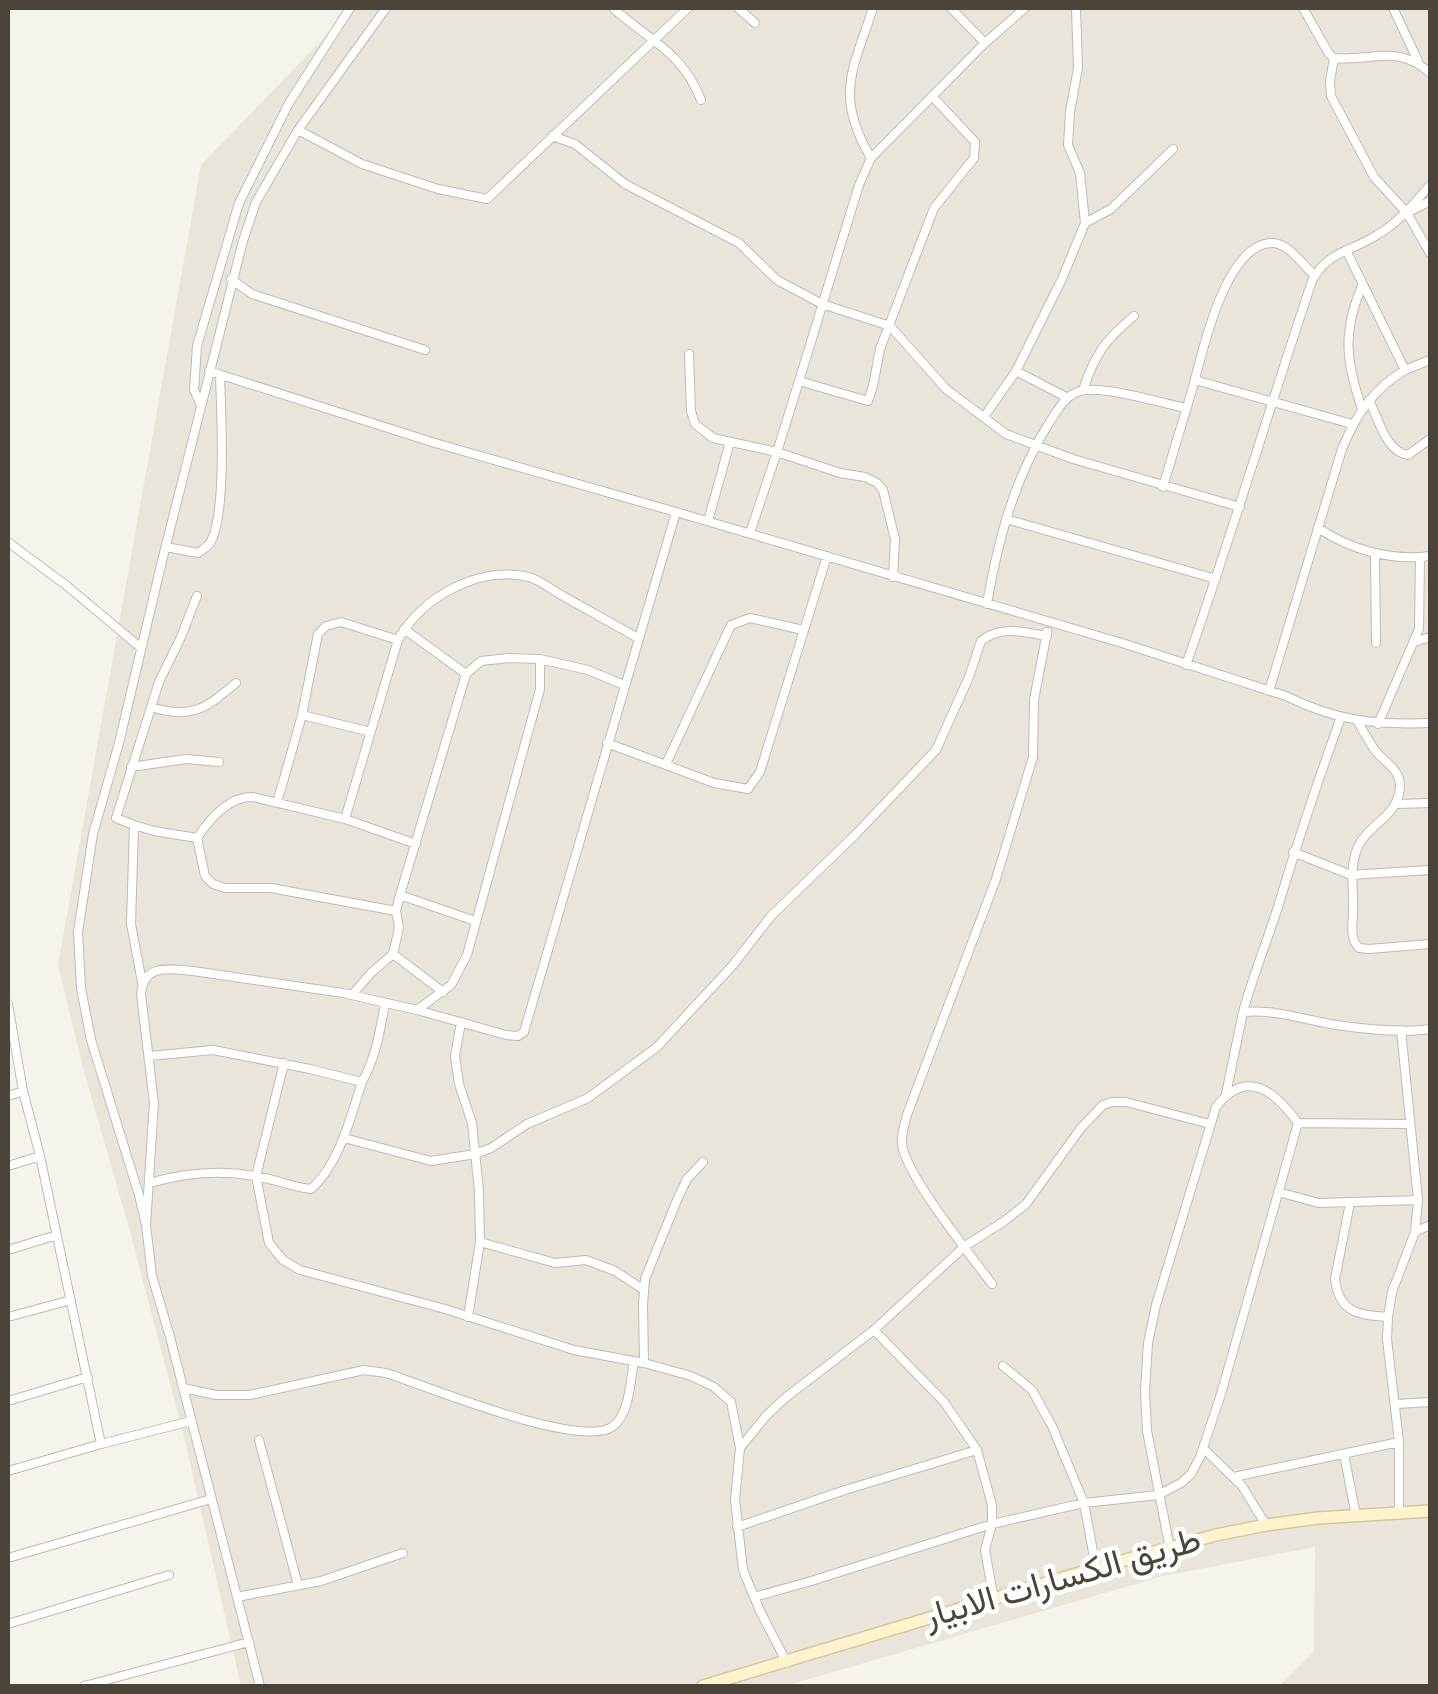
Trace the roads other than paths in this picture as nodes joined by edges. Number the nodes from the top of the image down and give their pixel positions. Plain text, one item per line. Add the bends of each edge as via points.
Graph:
1 (350, 8) edge
2 (386, 8) edge
3 (613, 8) edge
4 (688, 8) edge
5 (738, 8) edge
6 (873, 8) edge
7 (950, 8) edge
8 (1025, 8) edge
9 (1076, 8) edge
10 (1303, 8) edge
11 (1393, 8) edge
12 (755, 23) dead end
13 (654, 39) junction
14 (985, 43) junction
15 (1334, 58) junction
16 (1418, 62) junction
17 (1430, 73) edge
18 (932, 96) junction
19 (701, 100) dead end
20 (298, 130) junction
21 (552, 136) junction
22 (1173, 150) dead end
23 (871, 158) junction
24 (1430, 185) edge
25 (1430, 201) edge
26 (1407, 213) junction
27 (1085, 223) junction
28 (1346, 250) junction
29 (1430, 253) edge
30 (1314, 276) junction
31 (232, 279) junction
32 (1362, 286) junction
33 (822, 304) junction
34 (1134, 316) dead end
35 (890, 326) junction
36 (425, 350) dead end
37 (689, 354) dead end
38 (1430, 360) edge
39 (1405, 370) junction
40 (209, 371) junction
41 (1016, 371) junction
42 (220, 374) junction
43 (1194, 380) junction
44 (799, 381) junction
45 (1083, 390) junction
46 (1066, 398) junction
47 (1272, 400) junction
48 (1369, 400) junction
49 (201, 405) junction
50 (1186, 408) junction
51 (1362, 409) junction
52 (984, 417) junction
53 (1352, 424) junction
54 (1430, 439) edge
55 (730, 442) junction
56 (1038, 444) junction
57 (776, 452) junction
58 (1163, 487) junction
59 (1240, 508) junction
60 (676, 512) junction
61 (1006, 519) junction
62 (708, 521) junction
63 (1318, 528) junction
64 (750, 533) junction
65 (8, 542) edge
66 (166, 547) junction
67 (1374, 554) junction
68 (827, 556) junction
69 (1430, 556) edge
70 (1420, 557) junction
71 (893, 578) junction
72 (1216, 579) junction
73 (197, 596) dead end
74 (987, 604) junction
75 (1050, 622) junction
76 (404, 629) junction
77 (804, 630) junction
78 (1046, 636) junction
79 (1430, 637) edge
80 (638, 638) junction
81 (398, 640) junction
82 (1414, 642) junction
83 (1376, 644) dead end
84 (141, 648) junction
85 (540, 659) junction
86 (1186, 664) junction
87 (466, 674) junction
88 (236, 682) dead end
89 (624, 685) junction
90 (1269, 691) junction
91 (151, 707) junction
92 (302, 715) junction
93 (1341, 716) junction
94 (1358, 722) junction
95 (1430, 723) edge
96 (1378, 724) junction
97 (371, 732) junction
98 (607, 743) junction
99 (219, 762) dead end
100 (666, 764) junction
101 (131, 767) junction
102 (277, 802) junction
103 (1430, 803) edge
104 (1396, 804) junction
105 (100, 814) junction
106 (116, 818) junction
107 (345, 819) junction
108 (134, 826) junction
109 (197, 838) junction
110 (416, 844) junction
111 (1293, 852) junction
112 (1430, 870) edge
113 (1351, 875) junction
114 (400, 895) junction
115 (396, 911) junction
116 (475, 921) junction
117 (1430, 944) edge
118 (393, 954) junction
119 (142, 983) junction
120 (443, 992) junction
121 (352, 996) junction
122 (384, 1002) junction
123 (8, 1008) edge
124 (417, 1010) junction
125 (1243, 1012) junction
126 (461, 1022) junction
127 (1430, 1029) edge
128 (1401, 1030) junction
129 (150, 1056) junction
130 (284, 1063) junction
131 (362, 1082) junction
132 (24, 1091) junction
133 (1226, 1094) junction
134 (8, 1096) edge
135 (1298, 1123) junction
136 (1210, 1124) junction
137 (1410, 1124) junction
138 (344, 1138) junction
139 (475, 1154) junction
140 (40, 1156) junction
141 (702, 1162) dead end
142 (8, 1166) edge
143 (256, 1176) junction
144 (150, 1183) junction
145 (1278, 1192) junction
146 (1418, 1200) junction
147 (1350, 1203) junction
148 (146, 1225) junction
149 (1430, 1226) edge
150 (1415, 1232) junction
151 (58, 1235) junction
152 (480, 1242) junction
153 (964, 1246) junction
154 (8, 1250) edge
155 (992, 1284) dead end
156 (644, 1290) junction
157 (71, 1300) junction
158 (468, 1316) junction
159 (8, 1317) edge
160 (1388, 1317) junction
161 (874, 1330) junction
162 (634, 1361) junction
163 (644, 1363) junction
164 (1003, 1366) dead end
165 (88, 1377) junction
166 (183, 1388) junction
167 (8, 1402) edge
168 (1430, 1402) edge
169 (1396, 1404) junction
170 (191, 1421) junction
171 (259, 1440) dead end
172 (1399, 1442) junction
173 (100, 1444) junction
174 (740, 1448) junction
175 (1203, 1448) junction
176 (977, 1450) junction
177 (1344, 1454) junction
178 (8, 1472) edge
179 (1234, 1477) junction
180 (1158, 1495) junction
181 (211, 1499) junction
182 (1084, 1503) junction
183 (1430, 1512) edge
184 (1399, 1513) junction
185 (1356, 1516) junction
186 (992, 1524) junction
187 (1266, 1524) junction
188 (737, 1527) junction
189 (1170, 1549) junction
190 (404, 1553) dead end
191 (8, 1558) edge
192 (1096, 1568) junction
193 (170, 1575) dead end
194 (298, 1585) junction
195 (754, 1596) junction
196 (237, 1597) junction
197 (994, 1600) junction
198 (8, 1624) edge
199 (248, 1642) junction
200 (786, 1663) junction
201 (84, 1686) edge
202 (260, 1686) edge
203 (703, 1686) edge

1 - 49 street via 289,104 239,203 197,346 194,390
2 - 20 street
3 - 13 street
4 - 13 street
5 - 12 street
6 - 23 street via 856,52 850,102
7 - 14 street
8 - 14 street
9 - 27 street via 1078,68 1068,145 1080,173
10 - 15 street
11 - 16 street
13 - 19 street via 685,68
13 - 21 street
14 - 18 street
15 - 16 street via 1392,54
15 - 26 street via 1331,96 1374,176
16 - 17 street
18 - 23 street
18 - 35 street via 974,142 974,158 934,208
20 - 21 street via 362,164 487,198
20 - 31 street via 256,202
21 - 33 street via 575,144 625,184 739,242 777,280
22 - 27 street via 1110,209
23 - 33 street
24 - 26 street
25 - 26 street
26 - 28 street
26 - 29 street
27 - 41 street
28 - 30 street
28 - 32 street
30 - 43 street via 1280,244 1248,254 1212,314
30 - 47 street
31 - 36 street via 252,294
31 - 40 street
32 - 39 street
32 - 51 street via 1348,332
33 - 35 street
33 - 44 street
34 - 45 street via 1109,336
35 - 44 street via 868,400
35 - 52 street via 946,389
37 - 55 street via 694,424
38 - 39 street
39 - 48 street
40 - 42 street
40 - 49 street
41 - 46 street
41 - 52 street
42 - 60 street
42 - 66 street via 220,506 214,532 198,553
43 - 47 street
43 - 50 street
44 - 57 street
45 - 46 street
45 - 50 street
46 - 56 street
47 - 53 street
47 - 59 street
48 - 51 street
48 - 54 street via 1398,452 1408,455
49 - 66 street
50 - 58 street
51 - 53 street
52 - 56 street via 1006,434
53 - 63 street
55 - 57 street
55 - 62 street
56 - 58 street
56 - 61 street
57 - 64 street
57 - 71 street via 877,483 896,540
58 - 59 street
59 - 72 street
60 - 62 street
60 - 80 street
61 - 72 street
61 - 74 street
62 - 64 street
63 - 67 street
63 - 90 street
64 - 68 street
65 - 84 street
66 - 84 street
67 - 70 street
67 - 83 street
68 - 71 street
68 - 77 street
69 - 70 street
70 - 82 street
71 - 74 street
72 - 86 street
73 - 91 street
74 - 75 street
75 - 78 street
75 - 86 street
76 - 80 street via 423,606 457,587 514,576 545,585
76 - 81 street
76 - 87 street
77 - 100 street via 750,618 731,624
77 - 100 street via 760,772 748,790
78 - 139 street via 1012,630 982,640 936,750 771,916 656,1047 588,1098
78 - 153 street via 1034,700 1033,757 902,1138 906,1157
79 - 82 street
80 - 89 street
81 - 92 street via 342,622 326,626 318,634
81 - 97 street
82 - 96 street
84 - 105 street
85 - 87 street via 481,661
85 - 89 street
85 - 116 street via 540,689
86 - 90 street
87 - 110 street
88 - 91 street via 194,712
89 - 98 street
90 - 93 street
91 - 101 street
92 - 97 street
92 - 102 street
93 - 94 street
93 - 111 street
94 - 96 street
94 - 104 street via 1398,776
95 - 96 street
97 - 107 street
98 - 100 street
98 - 126 street via 524,1032 506,1036
99 - 101 street
101 - 106 street
102 - 107 street
102 - 109 street via 242,796 212,817
103 - 104 street
104 - 113 street via 1362,839
105 - 106 street
105 - 148 street via 78,932 81,988
106 - 108 street
107 - 110 street
108 - 109 street
108 - 119 street via 130,924
109 - 115 street via 213,884
110 - 114 street
111 - 113 street
111 - 125 street
112 - 113 street
113 - 117 street via 1352,938 1359,948
114 - 115 street
114 - 116 street
115 - 118 street
116 - 120 street via 468,955
118 - 120 street
118 - 121 street
119 - 121 street via 154,972 193,971
119 - 129 street
120 - 124 street
121 - 122 street
122 - 124 street
122 - 131 street
123 - 132 street
124 - 126 street
125 - 128 street
125 - 133 street
126 - 139 street via 455,1056
127 - 128 street
128 - 137 street
129 - 130 street via 213,1050
129 - 144 street
130 - 131 street
130 - 143 street
131 - 138 street
132 - 134 street
132 - 140 street
133 - 135 street via 1237,1086 1266,1090
133 - 136 street
135 - 137 street
135 - 145 street
136 - 153 street via 1126,1102 1104,1105 1026,1204
136 - 180 street via 1148,1343 1147,1431
137 - 146 street
138 - 139 street via 431,1161
138 - 143 street via 311,1189
139 - 152 street
140 - 142 street
140 - 151 street
141 - 156 street via 676,1200
143 - 144 street via 199,1173
143 - 158 street via 269,1243 283,1260
144 - 148 street
145 - 147 street
145 - 175 street
146 - 147 street
146 - 150 street
147 - 160 street via 1336,1289 1353,1311
148 - 166 street via 152,1276
149 - 150 street
150 - 160 street
151 - 154 street
151 - 157 street
152 - 156 street via 555,1263 586,1260
152 - 158 street
153 - 155 street
153 - 161 street
156 - 163 street
157 - 159 street
157 - 165 street
158 - 162 street via 574,1350
160 - 169 street
161 - 174 street via 785,1398
161 - 176 street via 944,1402
162 - 163 street
162 - 166 street via 619,1420 597,1433 523,1421 364,1370 250,1395
163 - 174 street via 691,1376 732,1402
164 - 182 street via 1044,1410
165 - 167 street
165 - 173 street
166 - 170 street
168 - 169 street
169 - 172 street
170 - 173 street
170 - 181 street
171 - 194 street
172 - 177 street
172 - 184 street
173 - 178 street
174 - 188 street
175 - 179 street
175 - 180 street via 1191,1474
176 - 186 street
176 - 188 street
177 - 179 street
177 - 185 street
179 - 187 street
180 - 182 street
180 - 189 street
181 - 191 street
181 - 196 street
182 - 186 street
182 - 192 street
183 - 184 street, طريق الكسارات الابيار
184 - 185 street, طريق الكسارات الابيار
185 - 187 street, طريق الكسارات الابيار
186 - 195 street
186 - 197 street via 985,1550
187 - 189 street, طريق الكسارات الابيار
188 - 195 street
189 - 192 street, طريق الكسارات الابيار
190 - 194 street
192 - 197 street, طريق الكسارات الابيار
193 - 198 street
194 - 196 street
195 - 200 street
196 - 199 street
197 - 200 street, طريق الكسارات الابيار
199 - 201 street
199 - 202 street
200 - 203 street, طريق الكسارات الابيار

